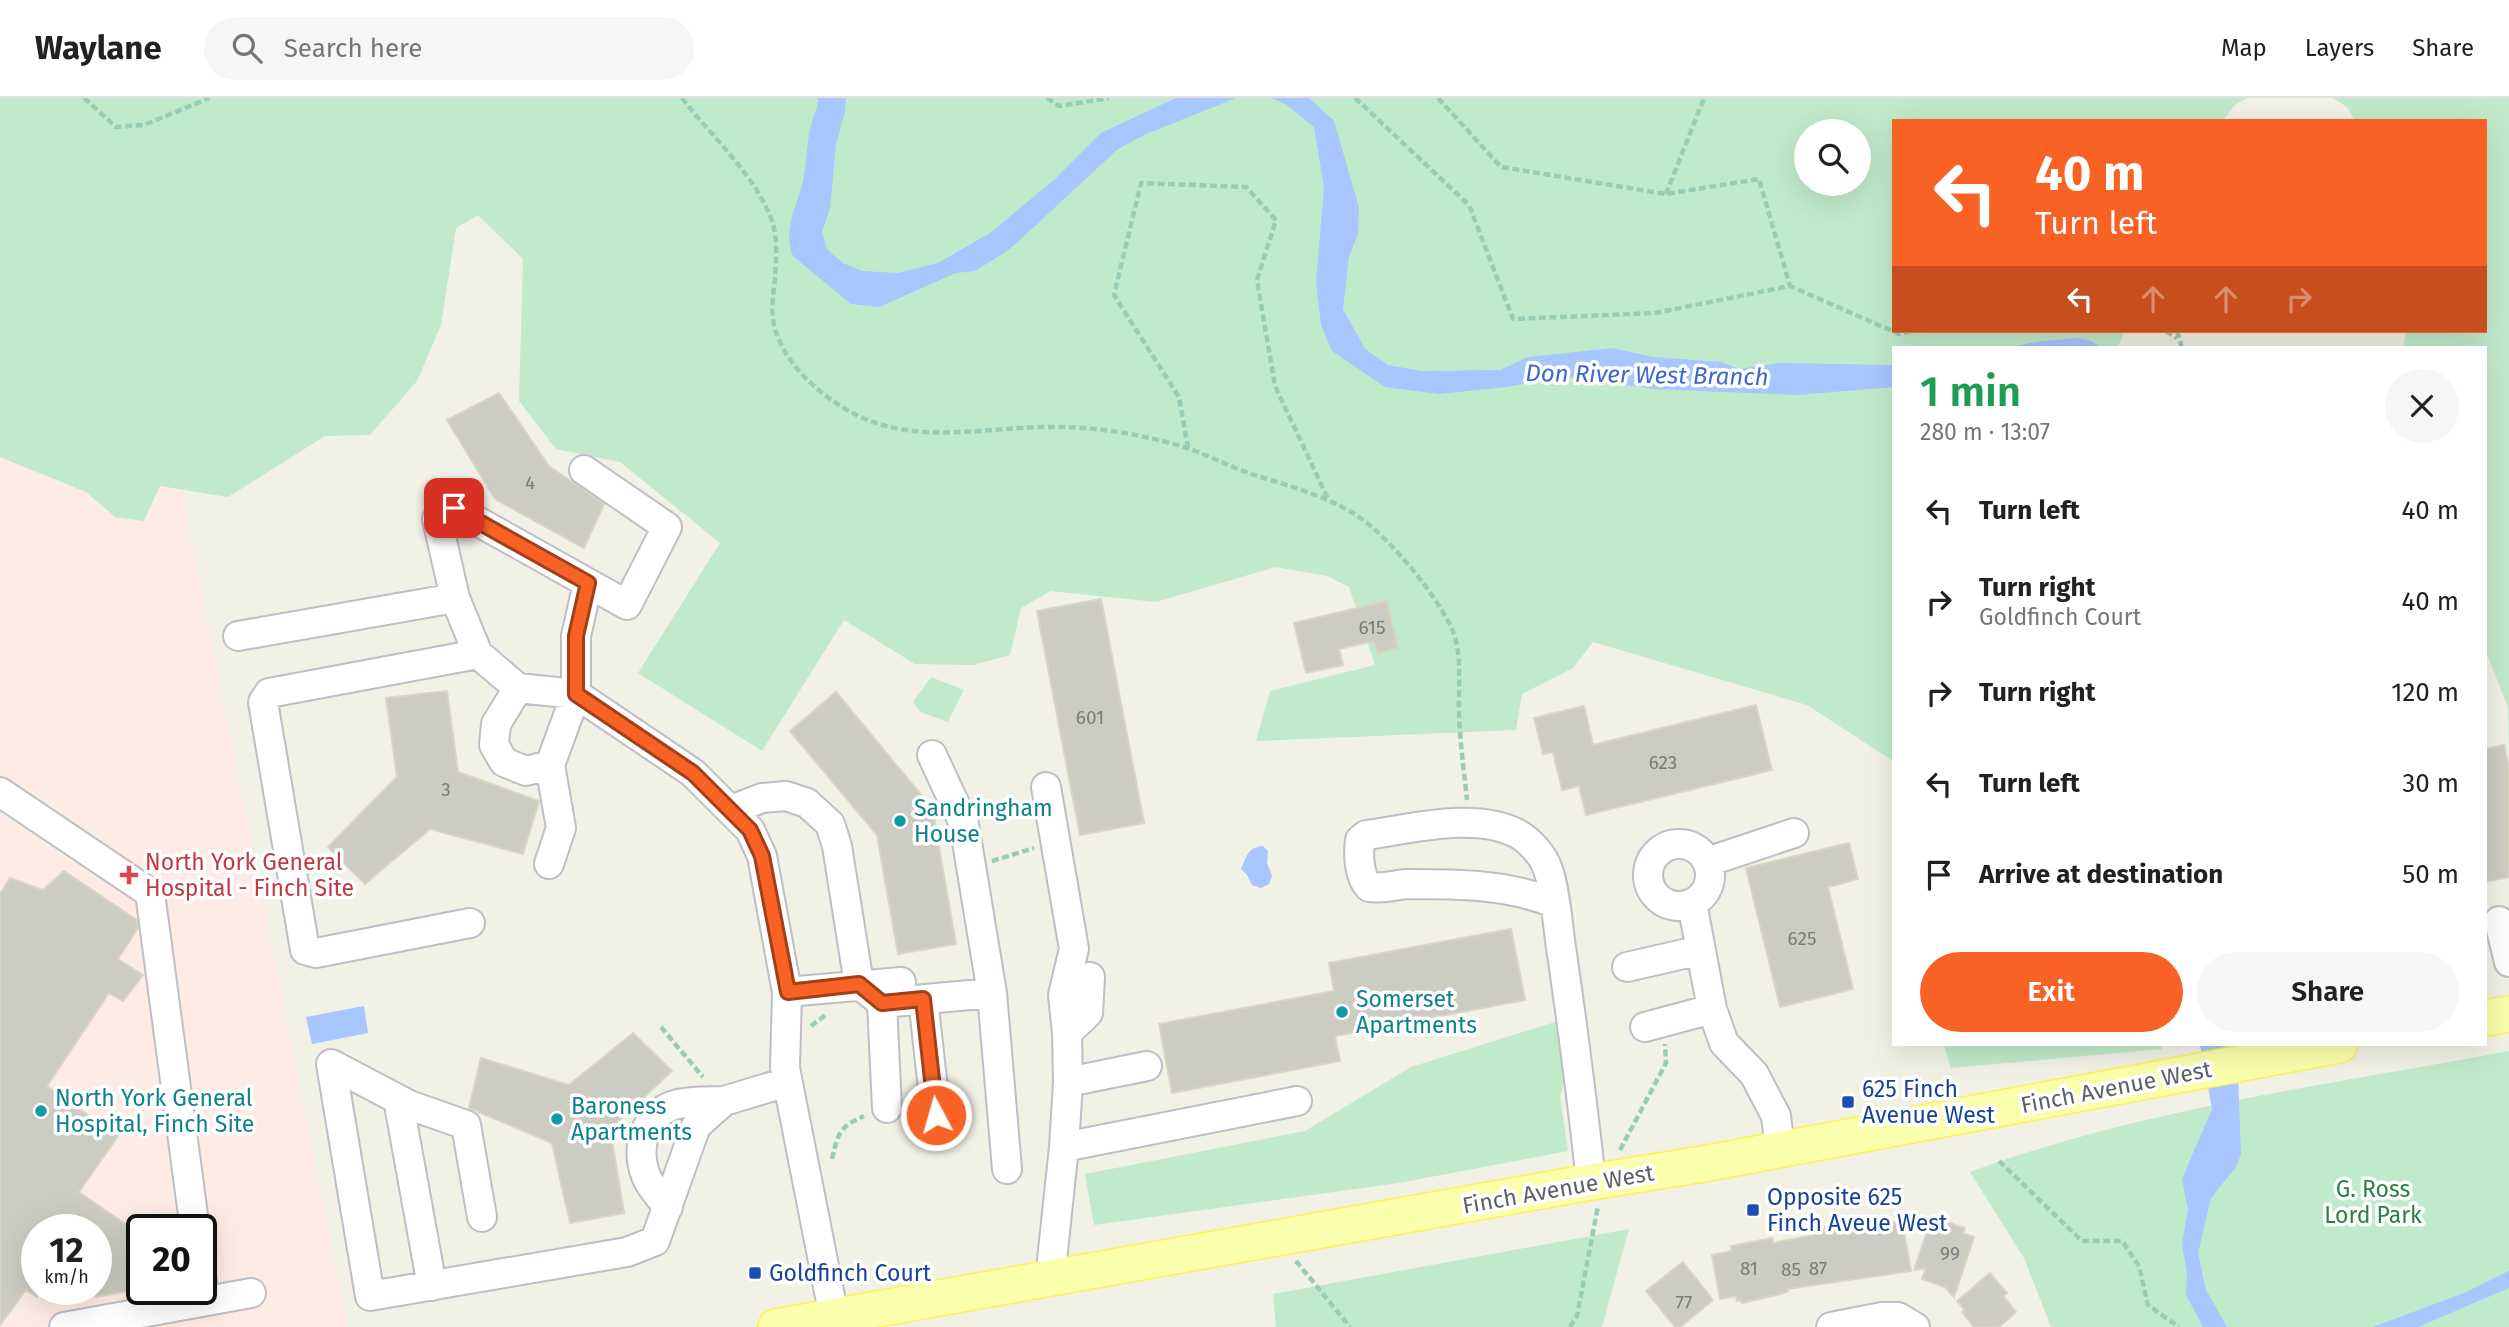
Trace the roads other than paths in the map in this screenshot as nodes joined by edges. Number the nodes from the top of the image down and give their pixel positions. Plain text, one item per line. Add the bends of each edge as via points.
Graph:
1 (584, 470) dead end
2 (588, 583) junction
3 (455, 598) junction
4 (238, 636) dead end
5 (478, 654) junction
6 (518, 688) junction
7 (576, 694) junction
8 (932, 755) dead end
9 (550, 765) junction
10 (1046, 787) dead end
11 (0, 792) edge
12 (732, 810) junction
13 (1794, 833) dead end
14 (1707, 862) junction
15 (549, 864) dead end
16 (1554, 903) junction
17 (1692, 903) junction
18 (2497, 920) edge
19 (470, 923) dead end
20 (1700, 950) junction
21 (2509, 962) edge
22 (1627, 967) dead end
23 (1090, 977) dead end
24 (901, 982) dead end
25 (859, 984) junction
26 (788, 992) junction
27 (992, 993) junction
28 (923, 999) junction
29 (882, 1003) junction
30 (1712, 1009) junction
31 (2509, 1014) edge
32 (2487, 1018) edge
33 (1654, 1025) road end
34 (1067, 1034) junction
35 (2334, 1046) edge
36 (1147, 1066) dead end
37 (787, 1082) junction
38 (1068, 1082) junction
39 (398, 1098) junction
40 (724, 1101) junction
41 (1297, 1101) dead end
42 (875, 1112) road end
43 (936, 1115) dead end
44 (1064, 1147) junction
45 (1780, 1149) junction
46 (1007, 1169) dead end
47 (1597, 1181) junction
48 (668, 1207) junction
49 (193, 1214) edge
50 (482, 1217) dead end
51 (1051, 1279) junction
52 (432, 1286) junction
53 (217, 1289) edge
54 (251, 1293) dead end
55 (145, 1305) edge
56 (835, 1323) edge
57 (69, 1327) edge
58 (776, 1327) edge
59 (1831, 1327) edge
60 (1915, 1327) edge

1 - 2 street via 667,527 627,606
2 - 3 street via 454,508 437,519
2 - 7 street via 576,636
3 - 4 street
3 - 5 street
5 - 6 street
5 - 19 street via 269,693 263,702 305,950 316,953
6 - 7 street
6 - 9 street via 496,724 494,745 504,762 526,771
7 - 9 street
7 - 12 street via 693,773
8 - 27 street via 964,824
9 - 15 street via 561,828
10 - 34 street via 1074,949 1063,995
11 - 49 street via 150,893
12 - 25 street via 762,798 786,796 807,803 830,824
12 - 26 street via 750,830 762,856
13 - 14 street
14 - 17 street via 1709,881
14 - 17 street via 1693,847 1673,844 1650,863 1654,894 1671,905
16 - 16 street via 1548,869 1527,839 1516,832 1470,821 1366,835 1360,840 1365,883 1374,888 1403,884 1499,888
16 - 47 street
17 - 20 street
18 - 21 street
20 - 22 street
20 - 30 street
23 - 34 street via 1088,1013
24 - 25 street
25 - 26 street
25 - 29 street
26 - 37 street
27 - 28 street
27 - 46 street
28 - 29 street
28 - 43 street
29 - 42 street
30 - 33 street
30 - 45 street via 1724,1043 1754,1074 1776,1116
31 - 32 main road
34 - 38 street
35 - 45 main road, Finch Avenue West
36 - 38 street
37 - 40 street
37 - 56 street
38 - 44 street
39 - 50 street via 466,1125
39 - 52 street
39 - 52 street via 331,1064 370,1296
40 - 48 street via 696,1126
40 - 48 street via 665,1109 646,1128 640,1146 646,1177
41 - 44 street
44 - 51 street
45 - 47 main road, Finch Avenue West
47 - 51 main road, Finch Avenue West
48 - 52 street via 655,1241 627,1252
51 - 56 main road, Finch Avenue West
53 - 54 street
55 - 57 street
56 - 58 main road, Finch Avenue West
59 - 60 street via 1898,1317

